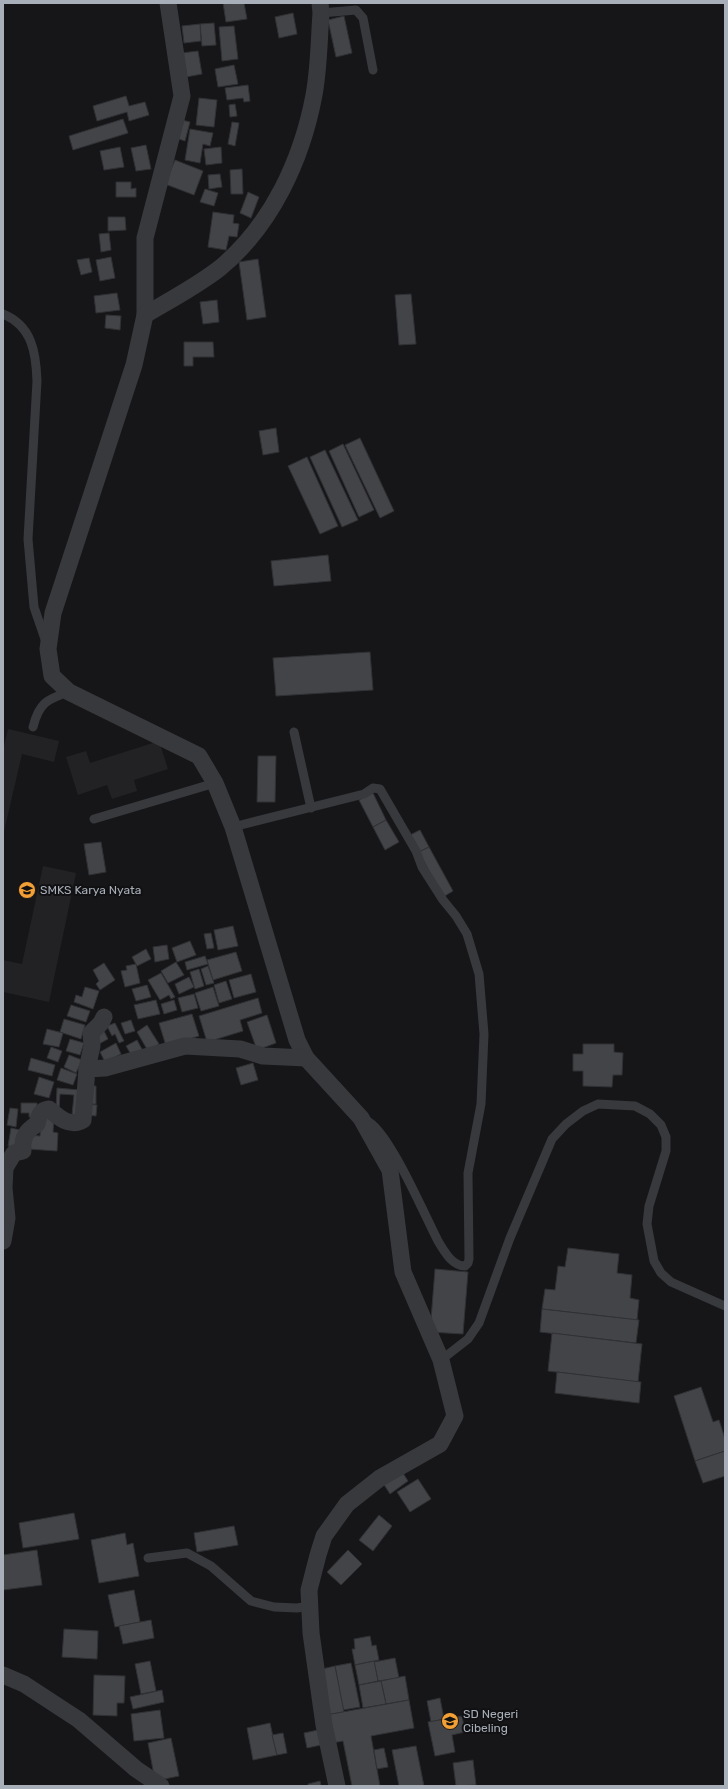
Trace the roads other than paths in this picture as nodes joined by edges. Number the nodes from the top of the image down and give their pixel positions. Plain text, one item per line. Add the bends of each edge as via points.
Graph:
1 (168, 3) edge
2 (320, 8) edge
3 (373, 70) dead end
4 (3, 314) edge
5 (145, 314) junction
6 (48, 649) junction
7 (69, 692) junction
8 (33, 727) dead end
9 (294, 732) dead end
10 (215, 783) junction
11 (311, 808) junction
12 (94, 819) dead end
13 (233, 827) junction
14 (104, 1017) dead end
15 (306, 1058) junction
16 (87, 1069) junction
17 (361, 1118) junction
18 (3, 1241) edge
19 (725, 1306) edge
20 (440, 1360) junction
21 (148, 1558) dead end
22 (310, 1606) junction
23 (3, 1675) edge
24 (161, 1786) edge
25 (338, 1786) edge

1 - 5 street via 182,96 145,238
2 - 3 lane via 356,10 361,14
2 - 5 street via 314,93 308,124 294,164 270,210 242,247 220,268
4 - 6 lane via 23,326 36,361 28,539 34,607
5 - 6 street via 134,365 53,613
6 - 7 street via 52,676
7 - 8 lane via 44,703 36,715
7 - 10 street via 199,756
9 - 11 lane
10 - 12 lane
10 - 13 street
11 - 13 lane
11 - 17 lane via 364,794 373,788 380,790 416,851 422,867 456,916 473,951 481,987 484,1034 481,1104 468,1173 468,1263 461,1266 447,1254 384,1139 370,1123
13 - 15 street via 297,1040
14 - 16 street via 91,1033 92,1046
15 - 16 street via 263,1056 240,1049 185,1046 105,1068
15 - 17 street
16 - 18 street via 83,1120 63,1121 49,1108 42,1111 38,1124 26,1132 22,1140 23,1151 14,1153 5,1168 7,1218
17 - 20 street via 390,1170 403,1272
19 - 20 lane via 671,1282 661,1273 654,1260 647,1224 649,1206 666,1151 666,1137 661,1125 650,1114 635,1106 598,1104 583,1111 552,1139 510,1238 479,1323 468,1339
20 - 22 street via 455,1416 440,1444 380,1478 347,1504 324,1536 309,1590
21 - 22 lane via 187,1553 211,1566 251,1601 274,1607
22 - 25 street via 315,1669
23 - 24 street via 24,1684 79,1720 136,1770

